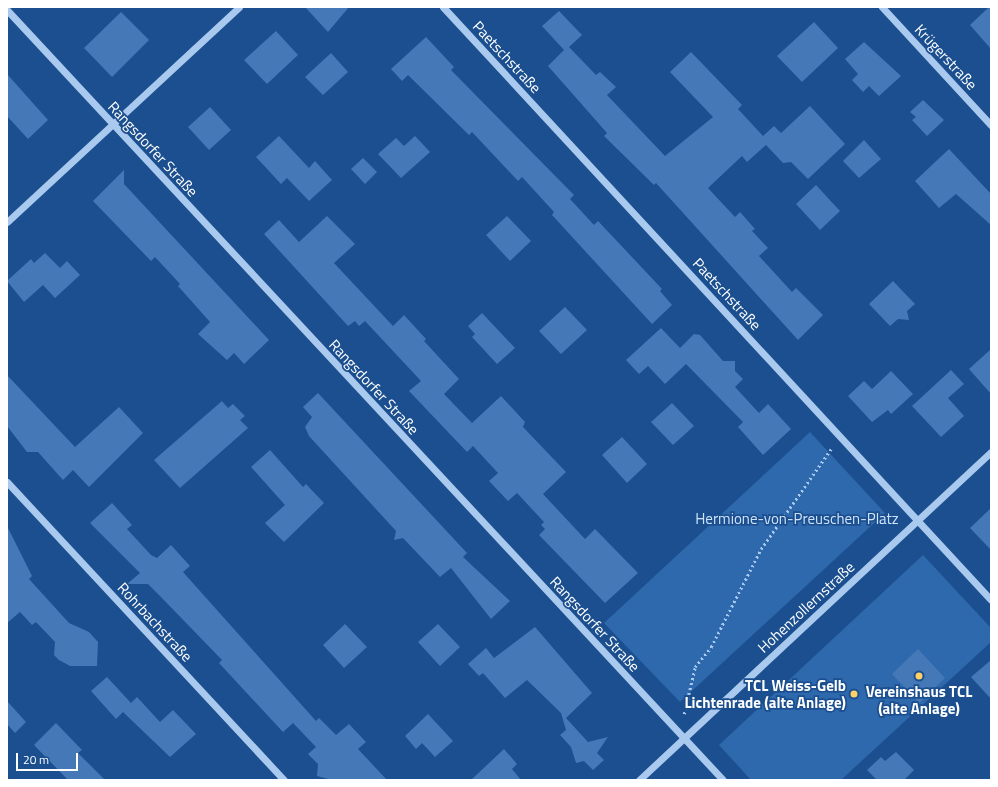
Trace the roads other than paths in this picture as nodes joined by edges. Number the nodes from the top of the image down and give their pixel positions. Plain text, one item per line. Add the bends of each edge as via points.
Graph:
1 (239, 7) edge
2 (443, 7) edge
3 (882, 7) edge
4 (7, 10) edge
5 (112, 124) junction
6 (991, 125) edge
7 (7, 222) edge
8 (991, 452) edge
9 (7, 482) edge
10 (917, 521) junction
11 (991, 600) edge
12 (683, 738) junction
13 (284, 780) edge
14 (639, 780) edge
15 (723, 780) edge

1 - 5 street
2 - 10 street, Paetschstraße
3 - 6 street, Krügerstraße
4 - 5 street, Rangsdorfer Straße
5 - 7 street
5 - 12 street, Rangsdorfer Straße
8 - 10 street, Hohenzollernstraße
9 - 13 street, Rohrbachstraße
10 - 11 street, Paetschstraße
10 - 12 street, Hohenzollernstraße
12 - 14 street, Hohenzollernstraße
12 - 15 street, Rangsdorfer Straße

